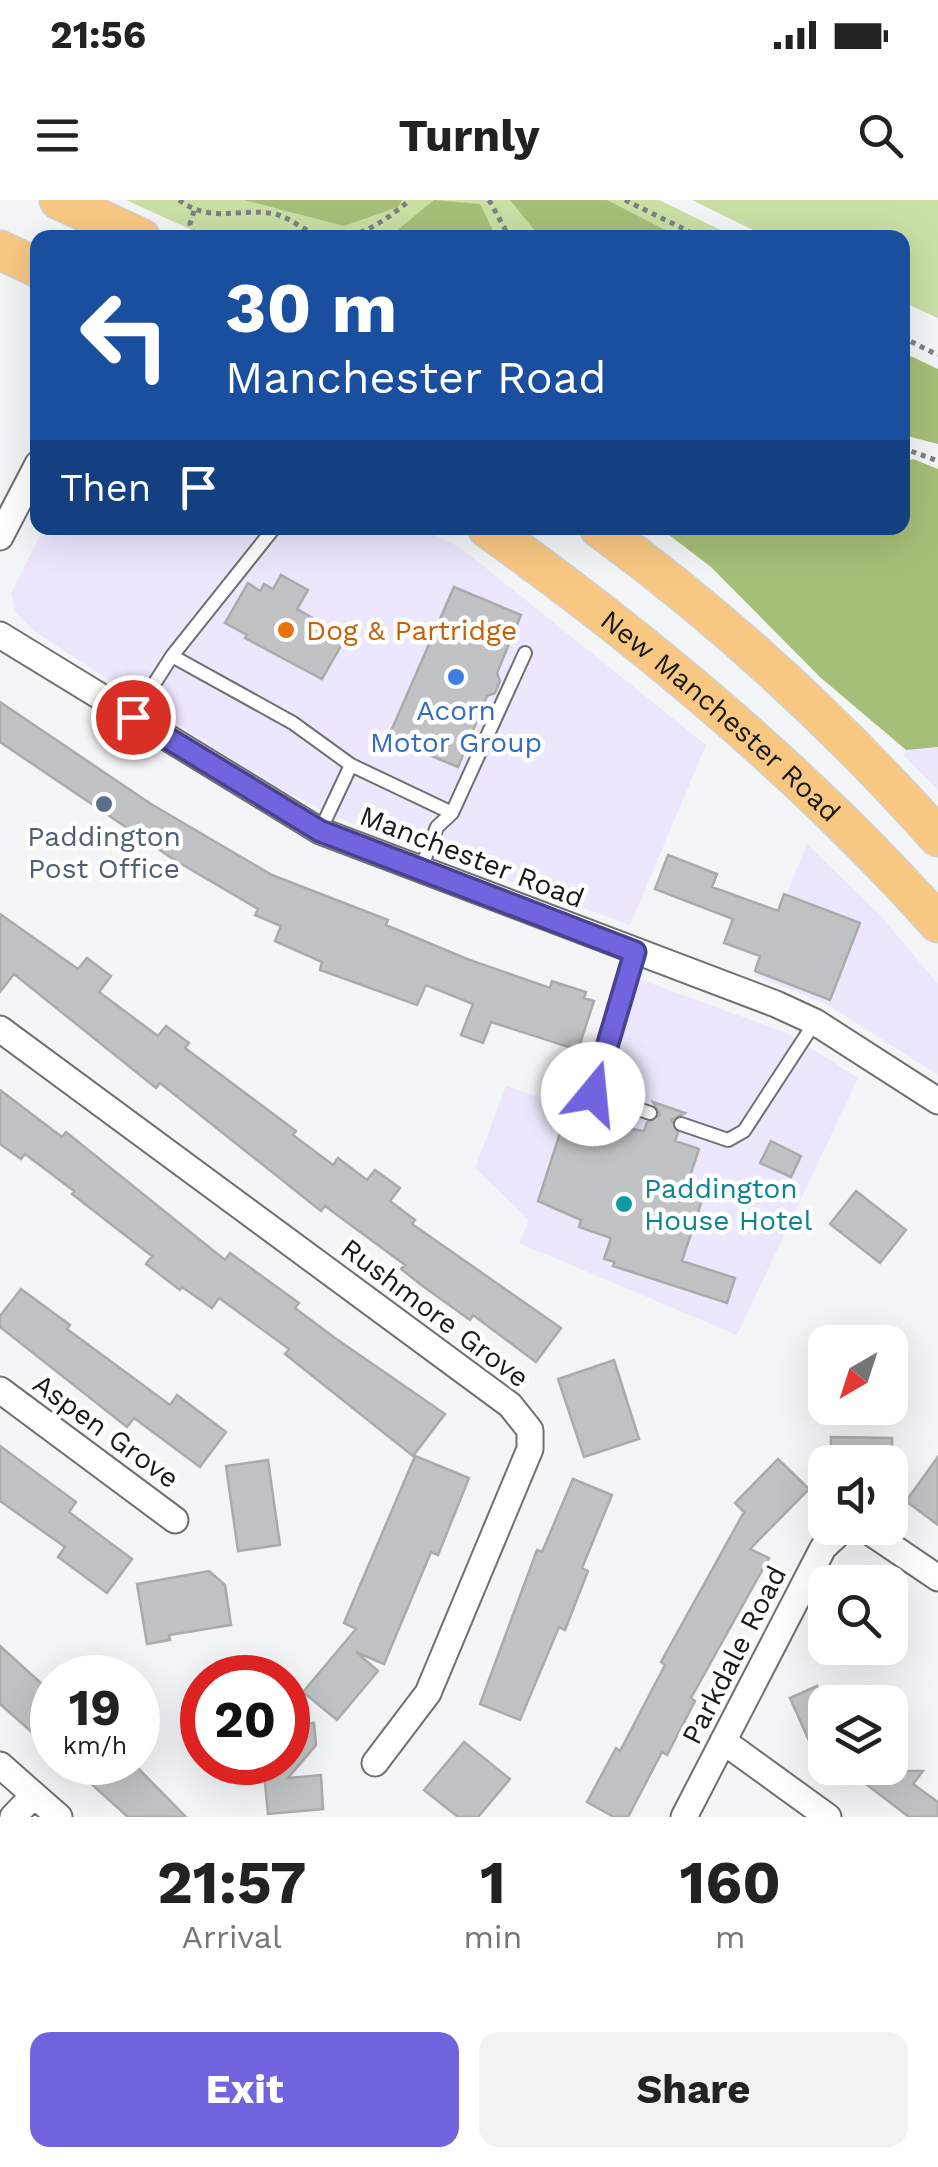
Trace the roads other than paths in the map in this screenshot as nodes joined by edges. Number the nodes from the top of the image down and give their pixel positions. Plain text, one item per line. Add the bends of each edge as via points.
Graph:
1 (59, 200) edge
2 (125, 230) edge
3 (0, 250) edge
4 (30, 264) edge
5 (30, 479) edge
6 (268, 535) edge
7 (496, 535) edge
8 (607, 535) edge
9 (0, 537) edge
10 (0, 635) edge
11 (525, 653) dead end
12 (172, 656) junction
13 (133, 717) junction
14 (351, 765) junction
15 (452, 813) junction
16 (320, 831) junction
17 (938, 837) edge
18 (420, 872) junction
19 (938, 923) edge
20 (635, 952) junction
21 (815, 1022) junction
22 (0, 1029) edge
23 (938, 1102) edge
24 (650, 1113) dead end
25 (681, 1124) dead end
26 (0, 1390) edge
27 (176, 1519) dead end
28 (826, 1545) edge
29 (889, 1545) edge
30 (938, 1578) edge
31 (724, 1741) junction
32 (375, 1763) dead end
33 (0, 1765) edge
34 (34, 1795) junction
35 (14, 1817) edge
36 (58, 1817) edge
37 (684, 1817) edge
38 (828, 1817) edge

1 - 2 main road
3 - 4 main road
5 - 9 street
6 - 12 lane
7 - 19 main road, New Manchester Road via 729,718
8 - 17 main road via 764,664
10 - 13 street, Manchester Road
11 - 15 lane
12 - 13 lane
12 - 14 lane via 293,723
13 - 16 street, Manchester Road
14 - 15 lane
14 - 16 lane
15 - 18 lane via 437,827
16 - 18 street, Manchester Road
18 - 20 street, Manchester Road
20 - 21 street, Manchester Road
20 - 24 lane via 593,1094
21 - 23 street, Manchester Road
21 - 25 lane via 744,1131 728,1140
22 - 32 street, Rushmore Grove via 510,1405 530,1430 530,1449 428,1693
26 - 27 street, Aspen Grove
28 - 31 street, Parkdale Road
29 - 30 street
31 - 37 street, Parkdale Road
31 - 38 street
33 - 34 street
34 - 35 street
34 - 36 street

